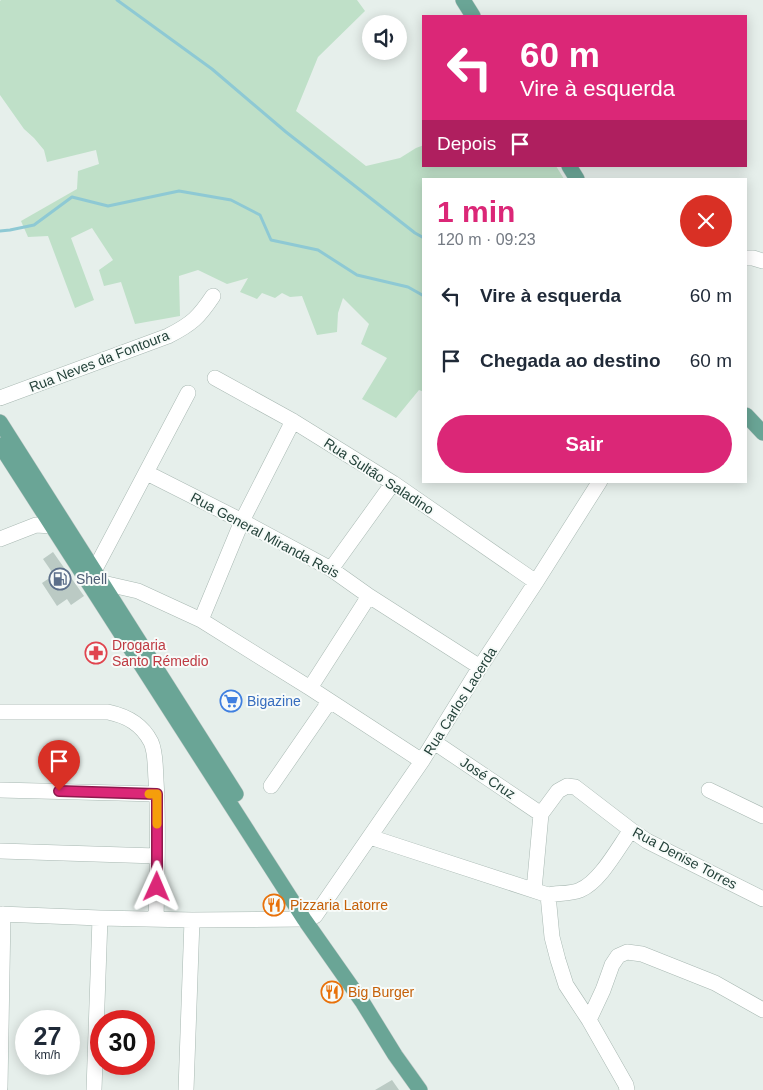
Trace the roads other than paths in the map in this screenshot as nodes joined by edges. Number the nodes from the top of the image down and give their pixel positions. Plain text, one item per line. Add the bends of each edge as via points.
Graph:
1 (463, 0) edge
2 (472, 15) edge
3 (570, 167) edge
4 (576, 178) edge
5 (747, 258) edge
6 (763, 261) edge
7 (213, 296) dead end
8 (215, 378) dead end
9 (188, 394) dead end
10 (0, 398) edge
11 (747, 416) edge
12 (293, 421) junction
13 (0, 422) edge
14 (763, 433) edge
15 (0, 445) edge
16 (147, 473) junction
17 (393, 483) junction
18 (599, 483) edge
19 (40, 508) junction
20 (242, 521) junction
21 (52, 526) junction
22 (3, 538) edge
23 (331, 569) junction
24 (99, 577) junction
25 (536, 582) junction
26 (369, 596) junction
27 (200, 620) junction
28 (480, 667) junction
29 (310, 688) junction
30 (329, 702) junction
31 (0, 712) edge
32 (189, 729) junction
33 (434, 742) junction
34 (422, 761) junction
35 (271, 786) dead end
36 (0, 790) edge
37 (709, 790) dead end
38 (157, 794) junction
39 (541, 814) junction
40 (763, 816) edge
41 (631, 830) junction
42 (370, 837) junction
43 (0, 851) edge
44 (157, 856) junction
45 (541, 892) junction
46 (763, 899) edge
47 (2, 914) edge
48 (100, 918) junction
49 (309, 918) junction
50 (156, 919) junction
51 (192, 920) junction
52 (763, 1010) edge
53 (589, 1020) junction
54 (0, 1087) edge
55 (94, 1090) edge
56 (186, 1090) edge
57 (420, 1090) edge
58 (627, 1090) edge

1 - 2 main road
3 - 4 main road
5 - 6 street
7 - 10 street, Rua Neves da Fontoura via 200,315 181,330
8 - 12 street, Rua Sultão Saladino
9 - 16 street
11 - 14 main road
12 - 17 street, Rua Sultão Saladino
12 - 20 street
13 - 24 main road
15 - 19 main road
16 - 20 street, Rua General Miranda Reis
16 - 24 street
17 - 23 street
17 - 25 street, Rua Sultão Saladino
18 - 25 street, Rua Carlos Lacerda
19 - 21 main road
19 - 22 street via 31,520
20 - 23 street, Rua General Miranda Reis
20 - 27 street
21 - 22 street via 36,525
21 - 32 main road
23 - 26 street, Rua General Miranda Reis
24 - 27 street
24 - 32 main road
25 - 28 street, Rua Carlos Lacerda
26 - 28 street, Rua General Miranda Reis
26 - 29 street
27 - 29 street
28 - 33 street, Rua Carlos Lacerda
29 - 30 street
30 - 34 street
30 - 35 street
31 - 38 street via 108,712 134,721 151,742
32 - 49 main road
33 - 34 street, Rua Carlos Lacerda
33 - 39 street, José Cruz
34 - 42 street, Rua Carlos Lacerda
36 - 38 street
37 - 40 street
38 - 44 street
39 - 41 street, Rua Denise Torres via 558,791 567,786 575,787
39 - 45 street
41 - 45 street via 590,884 578,891
41 - 46 street, Rua Denise Torres
42 - 45 street
42 - 49 street, Rua Carlos Lacerda
43 - 44 street
44 - 50 street
45 - 53 street via 563,977
47 - 48 street
47 - 54 street
48 - 50 street
48 - 55 street
49 - 51 street
49 - 57 main road
50 - 51 street
51 - 56 street
52 - 53 street via 715,983 642,954 627,952 618,956 612,965
53 - 58 street

